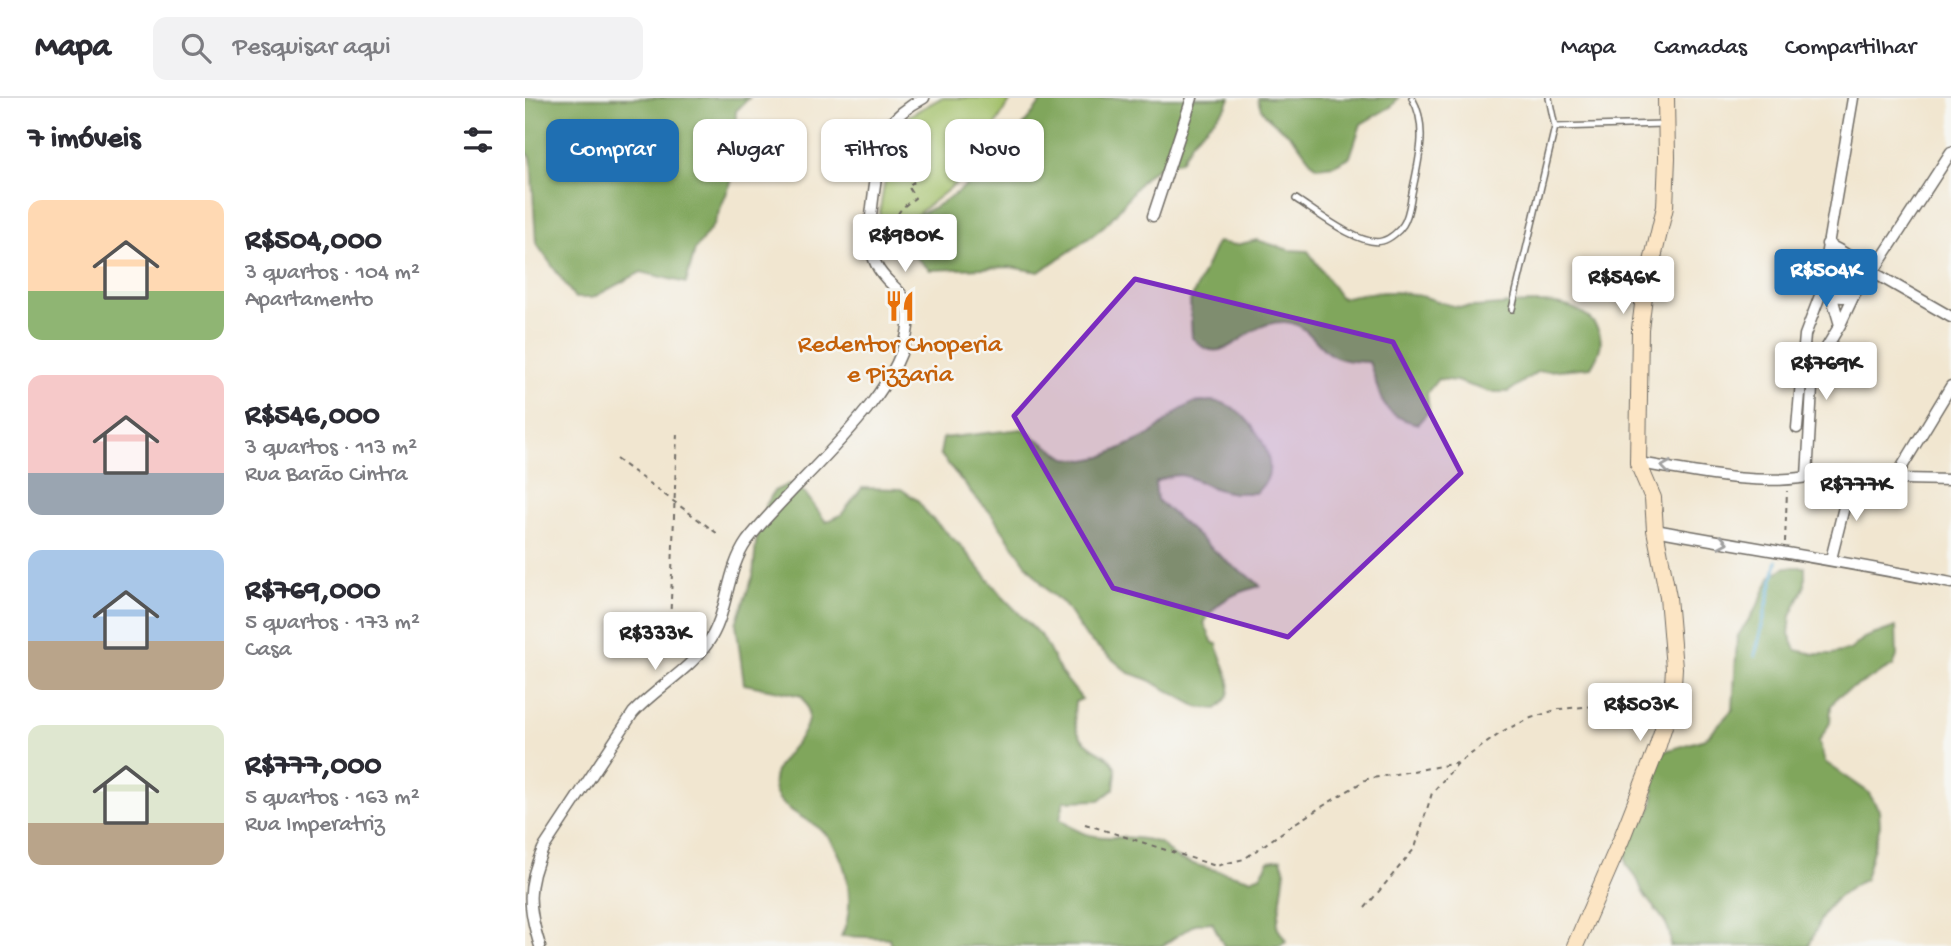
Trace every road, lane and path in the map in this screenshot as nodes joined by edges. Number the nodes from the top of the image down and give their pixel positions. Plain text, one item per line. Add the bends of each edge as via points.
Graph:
1 (924, 98) edge
2 (1192, 98) edge
3 (1412, 98) edge
4 (1549, 98) edge
5 (1666, 98) edge
6 (1853, 98) edge
7 (1667, 124) junction
8 (1555, 127) junction
9 (1951, 152) edge
10 (914, 182) edge
11 (1296, 199) dead end
12 (1153, 216) dead end
13 (1827, 244) junction
14 (1856, 263) junction
15 (876, 265) junction
16 (1873, 272) junction
17 (1826, 284) junction
18 (1858, 290) junction
19 (1512, 309) dead end
20 (1951, 317) edge
21 (1840, 325) junction
22 (1951, 386) edge
23 (1797, 428) dead end
24 (677, 432) dead end
25 (616, 459) dead end
26 (1638, 463) junction
27 (1807, 477) junction
28 (1851, 479) junction
29 (1788, 480) junction
30 (1894, 480) junction
31 (1951, 480) edge
32 (675, 502) junction
33 (1655, 530) junction
34 (718, 534) dead end
35 (1785, 553) junction
36 (1831, 559) junction
37 (1951, 583) edge
38 (670, 629) dead end
39 (1672, 700) junction
40 (1458, 763) junction
41 (1085, 824) dead end
42 (1365, 908) dead end
43 (540, 946) edge
44 (1575, 946) edge

1 - 15 street via 898,116 885,132 871,220 870,243
2 - 12 street
3 - 11 lane via 1421,127 1421,148 1404,224 1393,236 1371,242 1358,238
4 - 8 lane
5 - 7 street
6 - 13 street
7 - 8 lane
7 - 26 street via 1665,208 1640,329
8 - 19 lane
9 - 16 street
10 - 15 path via 908,186 915,198 898,210 894,223 899,242
13 - 14 street
13 - 17 street
14 - 16 street
14 - 17 street via 1840,257 1829,263
14 - 18 street via 1863,276
15 - 43 street via 907,301 908,328 885,385 747,541 707,645 633,713 543,849 533,869 529,903
16 - 18 street
16 - 20 street
17 - 18 street via 1839,298
17 - 21 street
17 - 23 street via 1805,335
18 - 21 street
21 - 27 street via 1813,370
22 - 30 street
24 - 32 path
25 - 32 path
29 -> 26 street
26 - 33 street via 1653,498
27 - 28 street
27 - 29 street
28 - 30 street
28 - 36 street
29 - 35 path
30 - 31 street
32 - 34 path
32 - 38 path
33 -> 35 street
33 - 39 street via 1668,597
35 - 36 street
36 - 37 street
39 - 40 path via 1559,709 1505,730
39 - 44 street via 1622,840
40 - 41 path via 1367,779 1244,859 1216,866
40 - 42 path via 1432,793 1415,848

